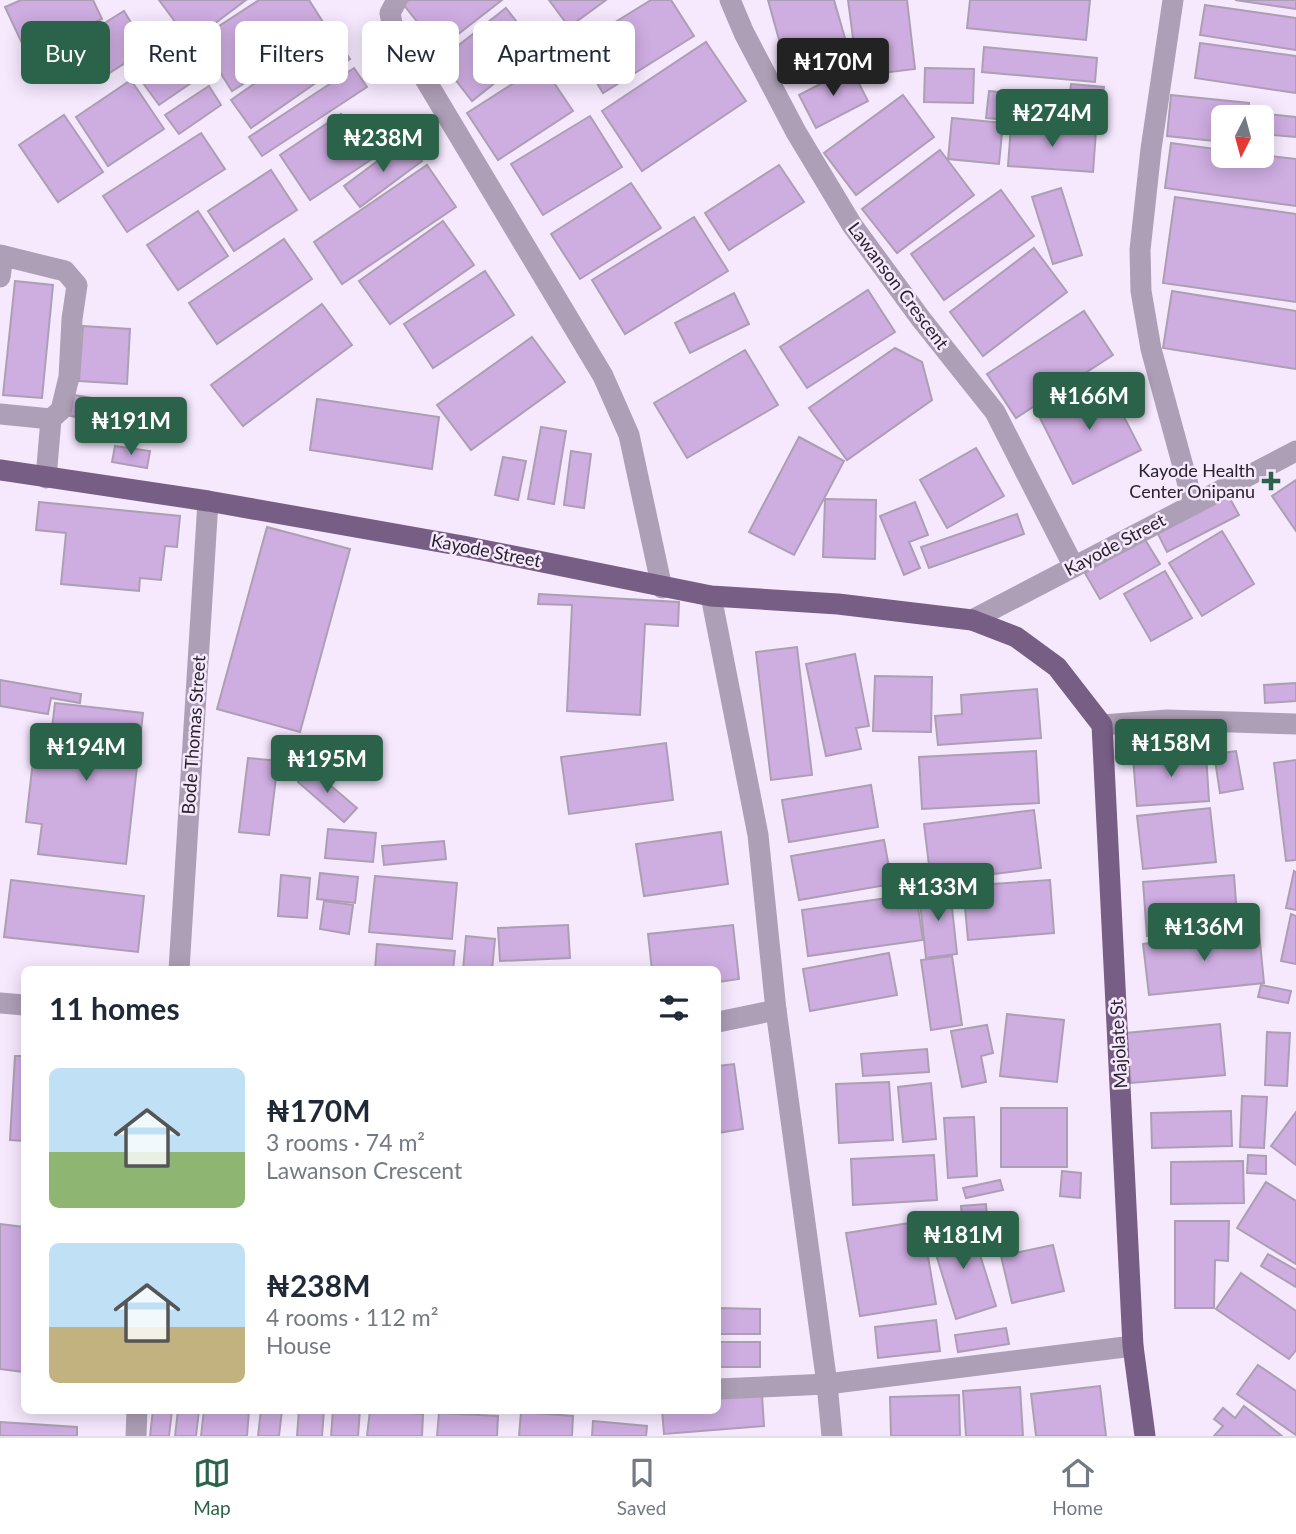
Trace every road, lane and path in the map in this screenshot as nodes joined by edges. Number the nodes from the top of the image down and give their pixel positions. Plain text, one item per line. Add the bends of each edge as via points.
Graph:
1 (397, 0) edge
2 (730, 0) edge
3 (1173, 0) edge
4 (1, 263) edge
5 (0, 414) edge
6 (51, 419) junction
7 (1296, 451) edge
8 (0, 470) edge
9 (46, 478) junction
10 (208, 501) junction
11 (1193, 503) junction
12 (1074, 567) junction
13 (662, 587) junction
14 (711, 596) junction
15 (972, 620) junction
16 (1296, 724) edge
17 (1102, 725) junction
18 (179, 966) edge
19 (0, 1003) edge
20 (21, 1005) edge
21 (776, 1010) junction
22 (721, 1021) edge
23 (1133, 1346) junction
24 (827, 1384) junction
25 (721, 1389) edge
26 (137, 1414) edge
27 (136, 1436) edge
28 (832, 1436) edge
29 (1145, 1436) edge

1 - 13 street via 390,13 392,24 603,376 629,435
2 - 12 street, Lawanson Crescent via 796,132 845,214 995,412
3 - 11 street via 1148,174 1140,291
4 - 6 street via 65,271 77,285 69,377 61,410
5 - 6 street
6 - 9 street
7 - 11 street, Kayode Street
8 - 9 main road, Kayode Street
9 - 10 main road, Kayode Street
10 - 13 main road, Kayode Street
10 - 18 street, Bode Thomas Street
11 - 12 street, Kayode Street
12 - 15 street, Kayode Street
13 - 14 main road, Kayode Street
14 - 15 main road, Kayode Street via 838,604
14 - 21 street via 758,835
15 - 17 main road, Kayode Street via 1016,637 1056,667
16 - 17 street via 1167,720
17 - 23 main road, Majolate St
19 - 20 street
21 - 22 street
21 - 24 street
23 - 24 street
23 - 29 main road, Majolate St
24 - 25 street
24 - 28 street
26 - 27 street

